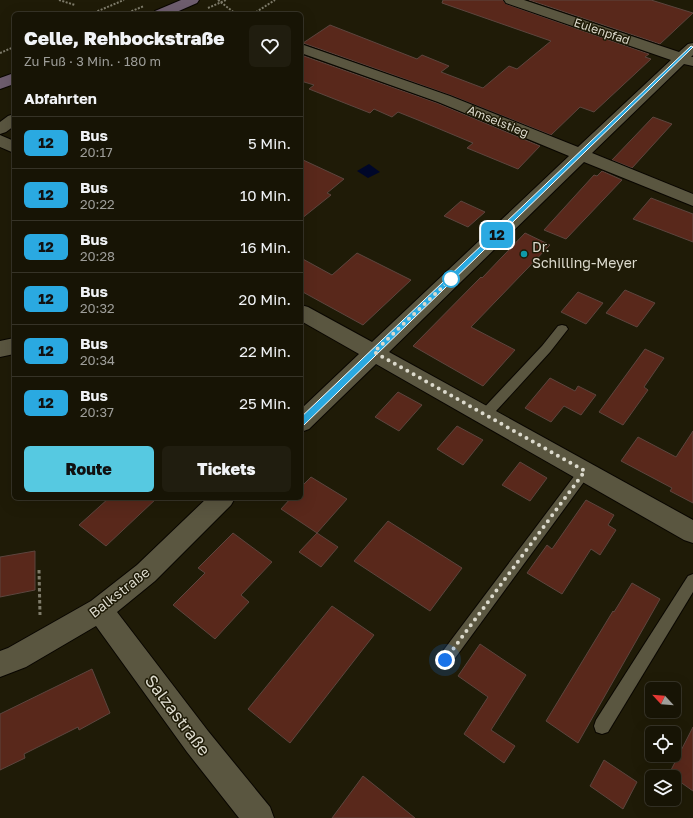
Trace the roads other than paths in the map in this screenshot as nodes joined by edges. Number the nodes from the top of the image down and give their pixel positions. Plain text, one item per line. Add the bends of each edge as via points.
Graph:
1 (192, 0) edge
2 (511, 0) edge
3 (165, 12) edge
4 (303, 49) edge
5 (689, 56) edge
6 (12, 79) edge
7 (0, 84) edge
8 (12, 120) edge
9 (0, 129) edge
10 (0, 140) edge
11 (12, 147) edge
12 (581, 155) junction
13 (693, 200) edge
14 (303, 313) edge
15 (562, 329) dead end
16 (12, 346) edge
17 (0, 349) edge
18 (374, 352) junction
19 (484, 414) junction
20 (303, 421) edge
21 (585, 471) junction
22 (221, 500) edge
23 (693, 532) edge
24 (693, 580) edge
25 (100, 610) junction
26 (445, 660) dead end
27 (0, 664) edge
28 (602, 726) dead end
29 (259, 818) edge

1 - 3 main road
2 - 5 street, Eulenpfad
4 - 12 street, Amselstieg via 444,99
5 - 12 street
6 - 7 main road
8 - 9 street
10 - 11 street
12 - 13 street, Amselstieg
12 - 18 street
14 - 18 street
15 - 19 lane
16 - 17 street
18 - 19 street
18 - 20 street
19 - 21 street
21 - 23 street
21 - 26 lane
22 - 25 street, Balkstraße via 146,573
24 - 28 lane
25 - 27 street, Balkstraße via 16,658
25 - 29 street, Salzastraße via 181,720

